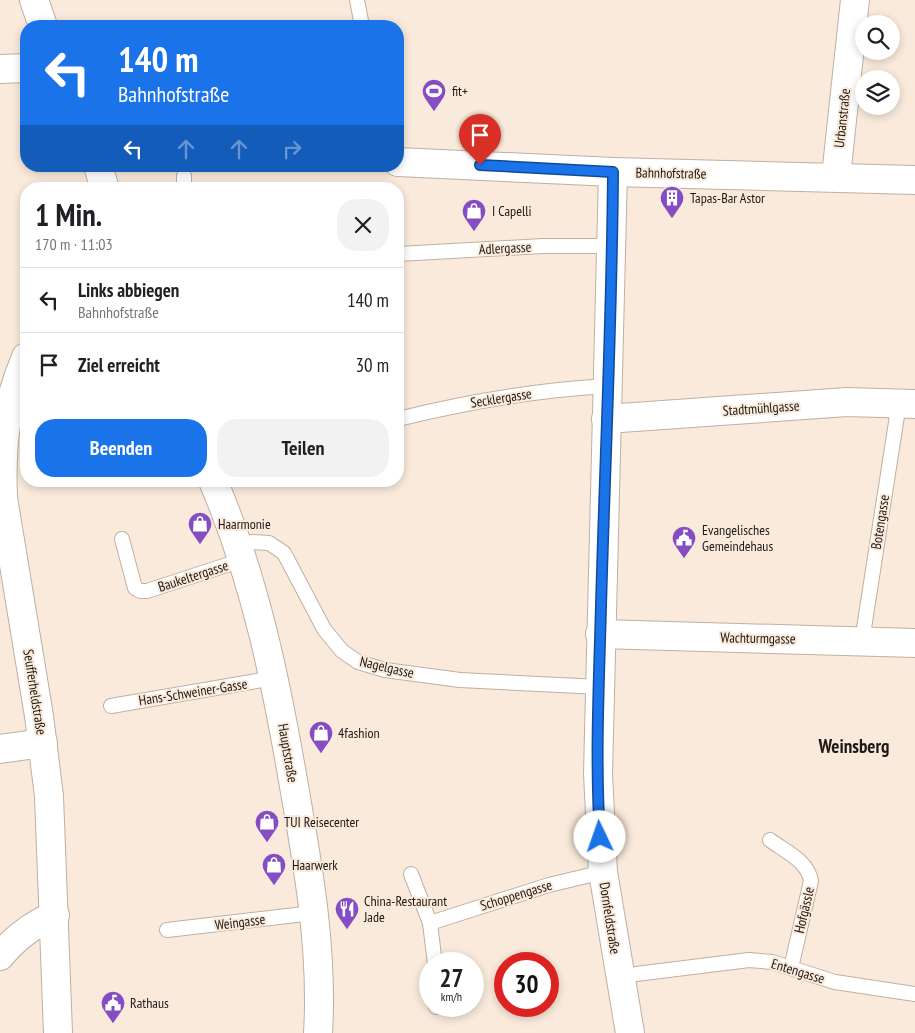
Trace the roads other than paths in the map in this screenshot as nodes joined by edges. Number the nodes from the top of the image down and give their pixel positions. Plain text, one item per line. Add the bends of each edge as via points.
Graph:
1 (34, 0) edge
2 (357, 0) edge
3 (855, 0) edge
4 (41, 20) edge
5 (361, 20) edge
6 (20, 68) edge
7 (0, 69) edge
8 (404, 162) edge
9 (613, 172) junction
10 (836, 176) junction
11 (915, 180) edge
12 (613, 246) junction
13 (404, 254) edge
14 (20, 372) edge
15 (606, 386) junction
16 (907, 404) edge
17 (404, 418) edge
18 (606, 419) junction
19 (1, 464) edge
20 (215, 487) edge
21 (122, 539) dead end
22 (240, 553) junction
23 (600, 634) junction
24 (862, 641) junction
25 (915, 643) edge
26 (274, 678) junction
27 (600, 687) junction
28 (111, 706) dead end
29 (43, 743) junction
30 (0, 748) edge
31 (770, 840) dead end
32 (603, 872) junction
33 (411, 874) dead end
34 (313, 913) junction
35 (55, 914) junction
36 (430, 923) junction
37 (166, 930) dead end
38 (434, 952) edge
39 (0, 956) edge
40 (791, 968) junction
41 (620, 976) junction
42 (915, 994) edge
43 (58, 1033) edge
44 (318, 1033) edge
45 (630, 1033) edge

1 - 4 street
2 - 5 lane
3 - 10 street, Urbanstraße
6 - 7 street
8 - 9 street, Bahnhofstraße
9 - 10 street, Bahnhofstraße
9 - 12 street, Dornfeldstraße
10 - 11 street, Bahnhofstraße
12 - 13 lane, Adlergasse via 543,246
12 - 15 street, Dornfeldstraße
14 - 19 street, Seufferheldstraße via 4,424
15 - 17 lane, Secklergasse via 529,393 460,404
15 - 18 street, Dornfeldstraße
16 - 18 street, Stadtmühlgasse via 847,402
16 - 24 lane, Botengasse
18 - 23 street, Dornfeldstraße
19 - 29 street, Seufferheldstraße via 6,518
20 - 22 street, Hauptstraße
21 - 22 lane, Baukeltergasse via 135,588 140,591
22 - 26 street, Hauptstraße via 266,636
22 - 27 lane, Nagelgasse via 252,542 268,543 284,553 324,628 342,651 358,662 385,670 436,677
23 - 24 street, Wachturmgasse
23 - 27 street, Dornfeldstraße
24 - 25 street, Wachturmgasse
26 - 28 lane, Hans-Schweiner-Gasse
26 - 34 street, Hauptstraße via 301,824
27 - 32 street, Dornfeldstraße via 598,774
29 - 30 street
29 - 35 street, Seufferheldstraße
31 - 40 lane, Hofgässle via 810,872 811,882
32 - 36 lane, Schoppengasse via 549,885
32 - 41 street, Dornfeldstraße
33 - 36 lane
34 - 37 lane, Weingasse
34 - 44 street, Hauptstraße
35 - 39 street via 33,925
35 - 43 street, Seufferheldstraße
36 - 38 lane
40 - 41 lane, Entengasse via 749,960
40 - 42 lane, Entengasse via 835,982
41 - 45 street, Dornfeldstraße

